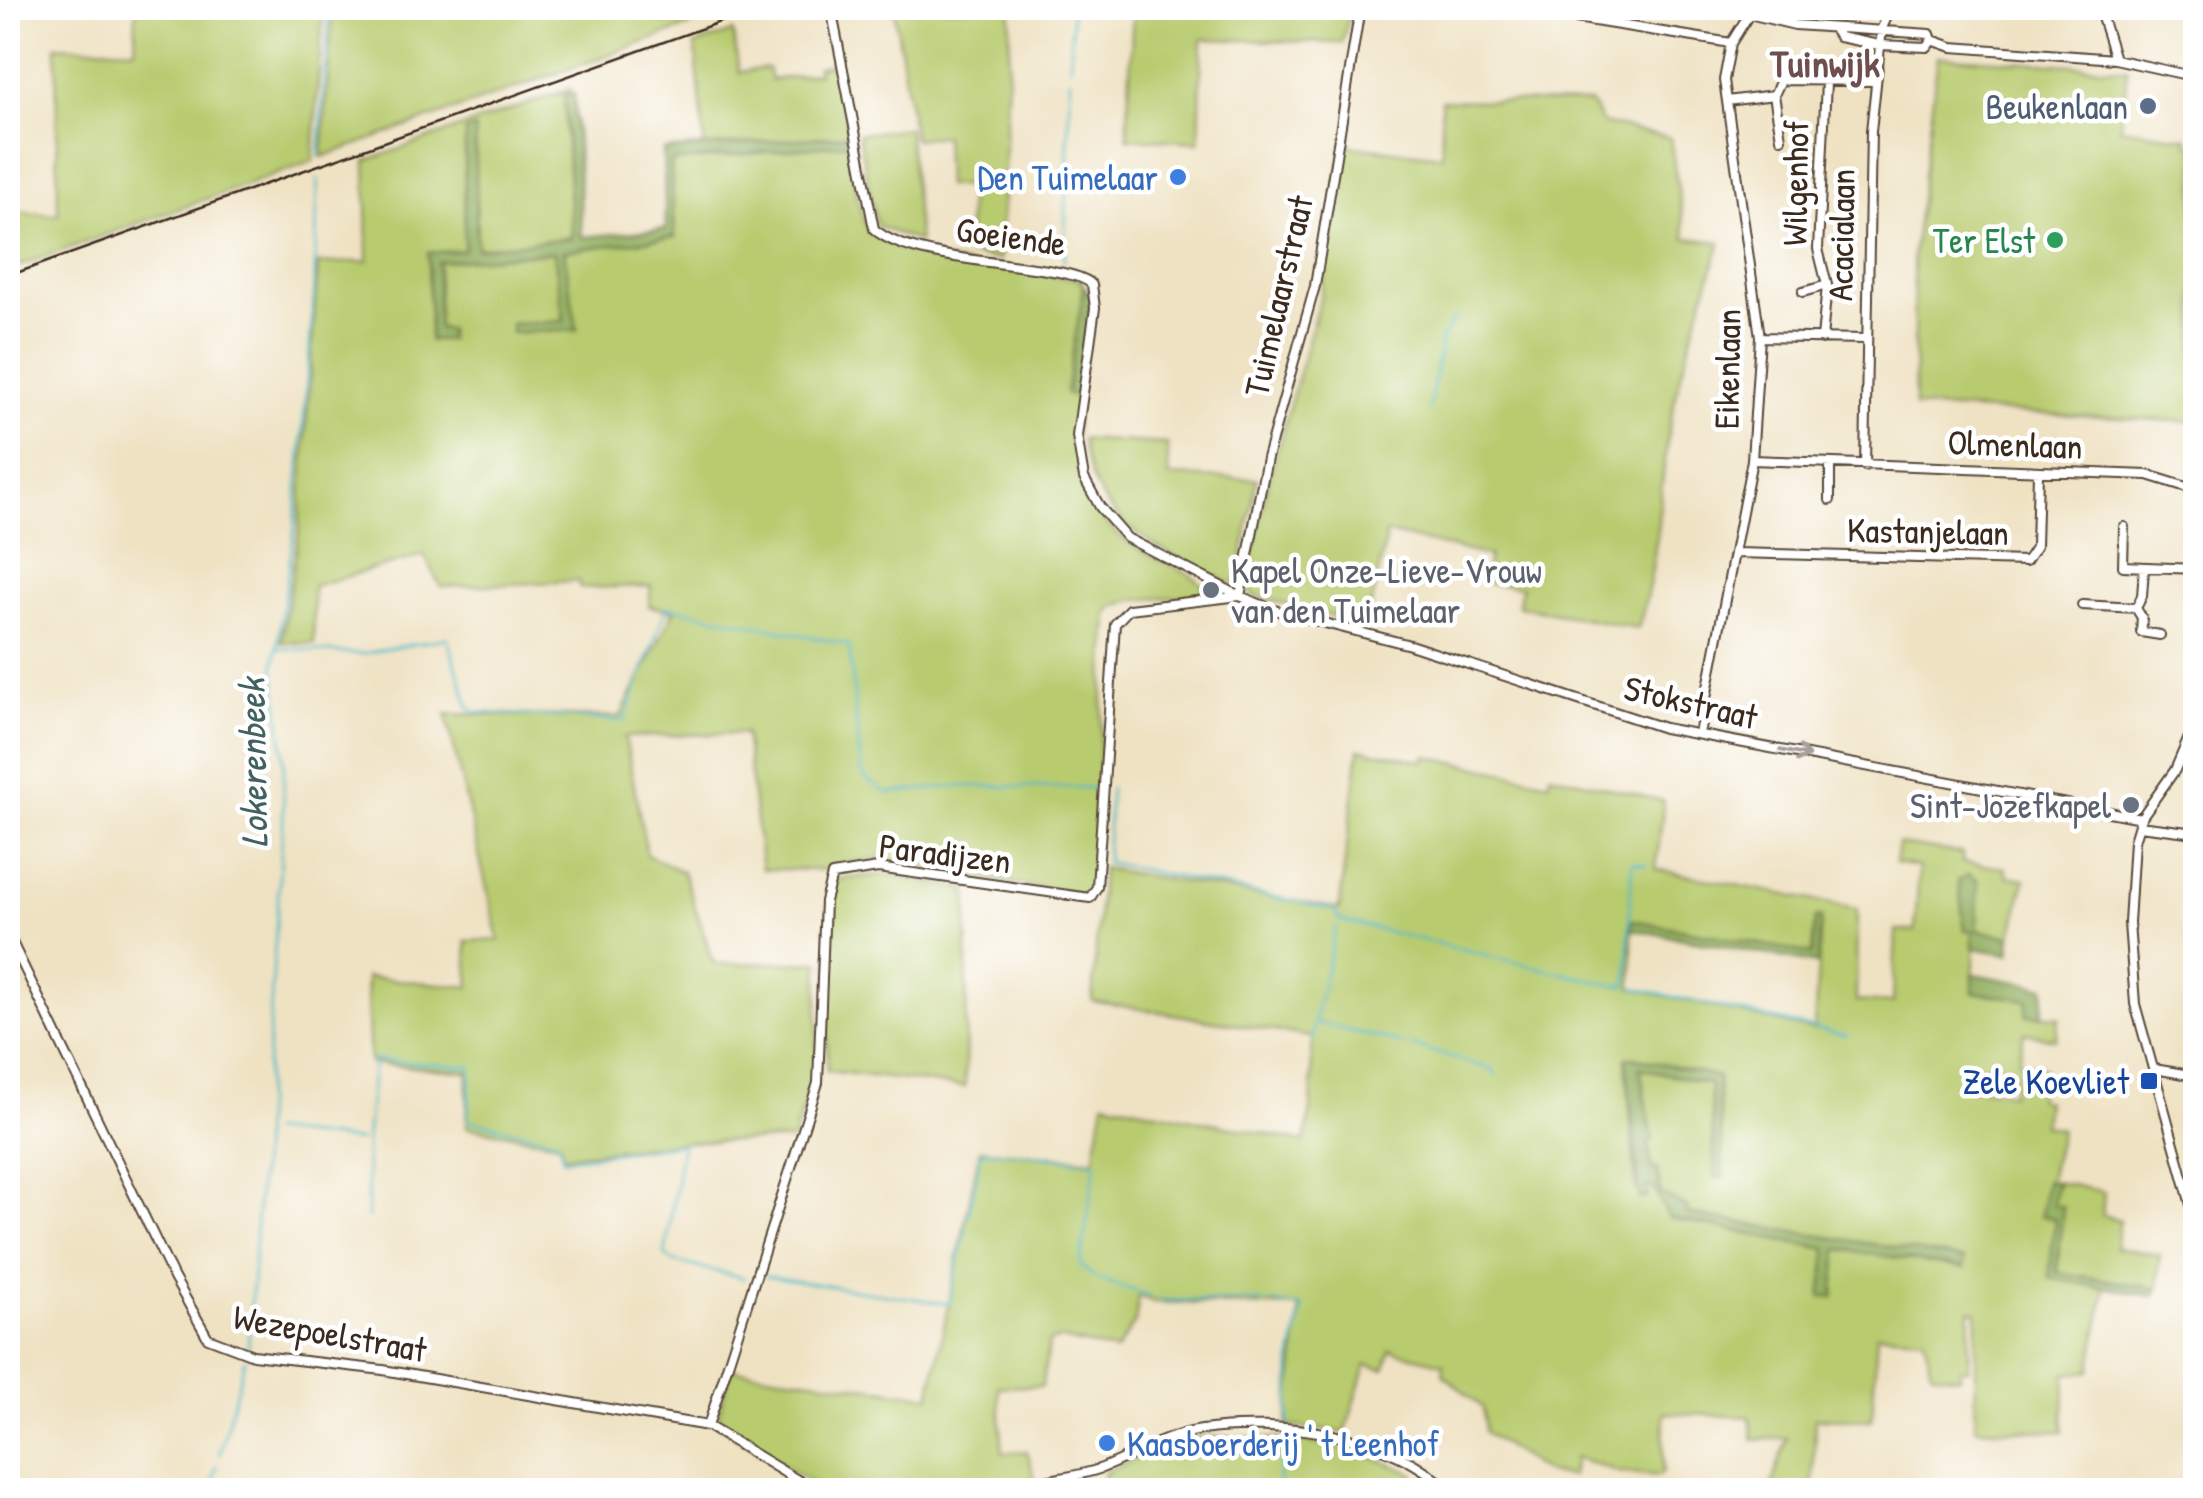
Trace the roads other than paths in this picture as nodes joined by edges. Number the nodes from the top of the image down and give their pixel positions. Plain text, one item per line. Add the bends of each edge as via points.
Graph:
1 (831, 8) edge
2 (1360, 8) edge
3 (1514, 8) edge
4 (1891, 8) edge
5 (2098, 8) edge
6 (1750, 11) edge
7 (1882, 28) junction
8 (1834, 29) junction
9 (1932, 40) junction
10 (1731, 43) junction
11 (1879, 46) junction
12 (2115, 59) junction
13 (2196, 77) edge
14 (1826, 82) junction
15 (1876, 82) junction
16 (1774, 95) junction
17 (1727, 101) junction
18 (1780, 138) dead end
19 (1827, 285) junction
20 (1802, 292) dead end
21 (1760, 338) junction
22 (1822, 339) junction
23 (1866, 339) junction
24 (1752, 460) junction
25 (1830, 465) junction
26 (1866, 466) junction
27 (2038, 472) junction
28 (2196, 490) edge
29 (1830, 500) dead end
30 (2124, 527) dead end
31 (1736, 553) junction
32 (2144, 568) junction
33 (2196, 570) edge
34 (1240, 596) junction
35 (2082, 605) dead end
36 (2136, 608) junction
37 (2160, 635) dead end
38 (2196, 721) edge
39 (1699, 734) junction
40 (2140, 822) junction
41 (2196, 833) edge
42 (8, 934) edge
43 (2154, 1069) junction
44 (2196, 1076) edge
45 (2196, 1222) edge
46 (708, 1426) junction
47 (808, 1489) edge
48 (1013, 1490) edge
49 (1448, 1490) edge

1 - 34 street, Goeiende via 874,230 898,244 1090,280 1095,308 1077,436 1084,478 1128,538
2 - 34 street, Tuimelaarstraat via 1315,286 1268,458
3 - 10 street
4 - 7 street, Acacialaan
5 - 12 street
6 - 8 street
6 - 10 street, Eikenlaan
7 - 8 street
7 - 9 street via 1930,34
7 - 11 street, Acacialaan
8 - 11 street via 1840,37
9 - 11 street via 1926,47
9 - 12 street
10 - 17 street, Eikenlaan
11 - 15 street, Acacialaan
12 - 13 street
14 - 15 street, Wilgenhof
14 - 16 street, Wilgenhof via 1781,80
14 - 19 street, Wilgenhof via 1818,249
15 - 23 street, Acacialaan
16 - 17 street, Wilgenhof
16 - 18 street, Wilgenhof
17 - 21 street, Eikenlaan
19 - 20 street, Wilgenhof
19 - 22 street, Wilgenhof
21 - 22 street
21 - 24 street, Eikenlaan
22 - 23 street
23 - 26 street, Acacialaan
24 - 25 street, Olmenlaan
24 - 31 street, Eikenlaan
25 - 26 street, Olmenlaan
25 - 29 street
26 - 27 street, Olmenlaan
27 - 28 street, Olmenlaan via 2148,475
27 - 31 street, Kastanjelaan via 2036,546 2026,560
30 - 32 street via 2123,566
31 - 39 street, Eikenlaan
32 - 33 street
32 - 36 street
34 - 39 street, Stokstraat via 1638,721
34 - 46 street, Paradijzen via 1130,609 1115,624 1097,887 1090,898 878,868 832,875 825,901 818,1083
35 - 36 street
36 - 37 street via 2141,632
38 - 40 street
39 -> 40 street, Stokstraat
40 - 41 street, Stokstraat
40 - 43 street via 2131,875 2130,970
42 - 46 street, Wezepoelstraat via 208,1338 254,1355 384,1370
43 - 44 street
43 - 45 street
46 - 47 street, Wezepoelstraat
48 - 49 street via 1103,1468 1169,1439 1226,1428 1348,1438 1420,1467

